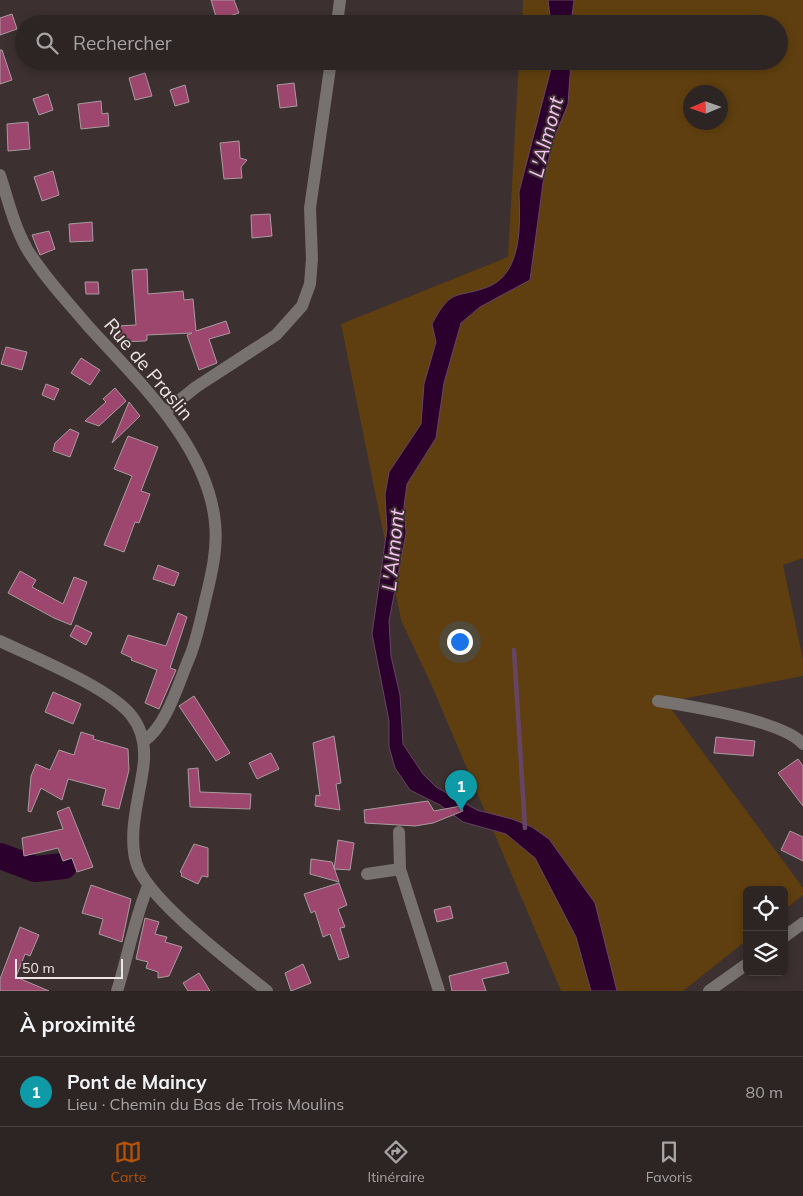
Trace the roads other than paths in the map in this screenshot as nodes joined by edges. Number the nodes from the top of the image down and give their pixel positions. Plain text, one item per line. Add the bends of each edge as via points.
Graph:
1 (340, 0) edge
2 (338, 15) edge
3 (330, 70) edge
4 (0, 175) edge
5 (165, 412) junction
6 (0, 641) edge
7 (658, 701) dead end
8 (144, 740) junction
9 (803, 744) edge
10 (399, 832) dead end
11 (400, 869) junction
12 (366, 874) dead end
13 (148, 886) junction
14 (803, 923) edge
15 (788, 934) edge
16 (743, 967) edge
17 (117, 991) edge
18 (267, 991) edge
19 (439, 991) edge
20 (709, 991) edge

1 - 2 street
3 - 5 street via 310,208 310,284 302,306 276,335 196,387
4 - 5 street, Rue de Praslin via 15,225 27,249 50,282
5 - 8 street, Rue de Praslin via 204,478 215,523 213,555 194,646 162,721
6 - 8 street via 108,695 131,716
7 - 9 street via 747,719 796,736
8 - 13 street via 144,764 133,839 136,863
10 - 11 street
11 - 12 street
11 - 19 street
13 - 17 street
13 - 18 street
14 - 15 street
16 - 20 street

